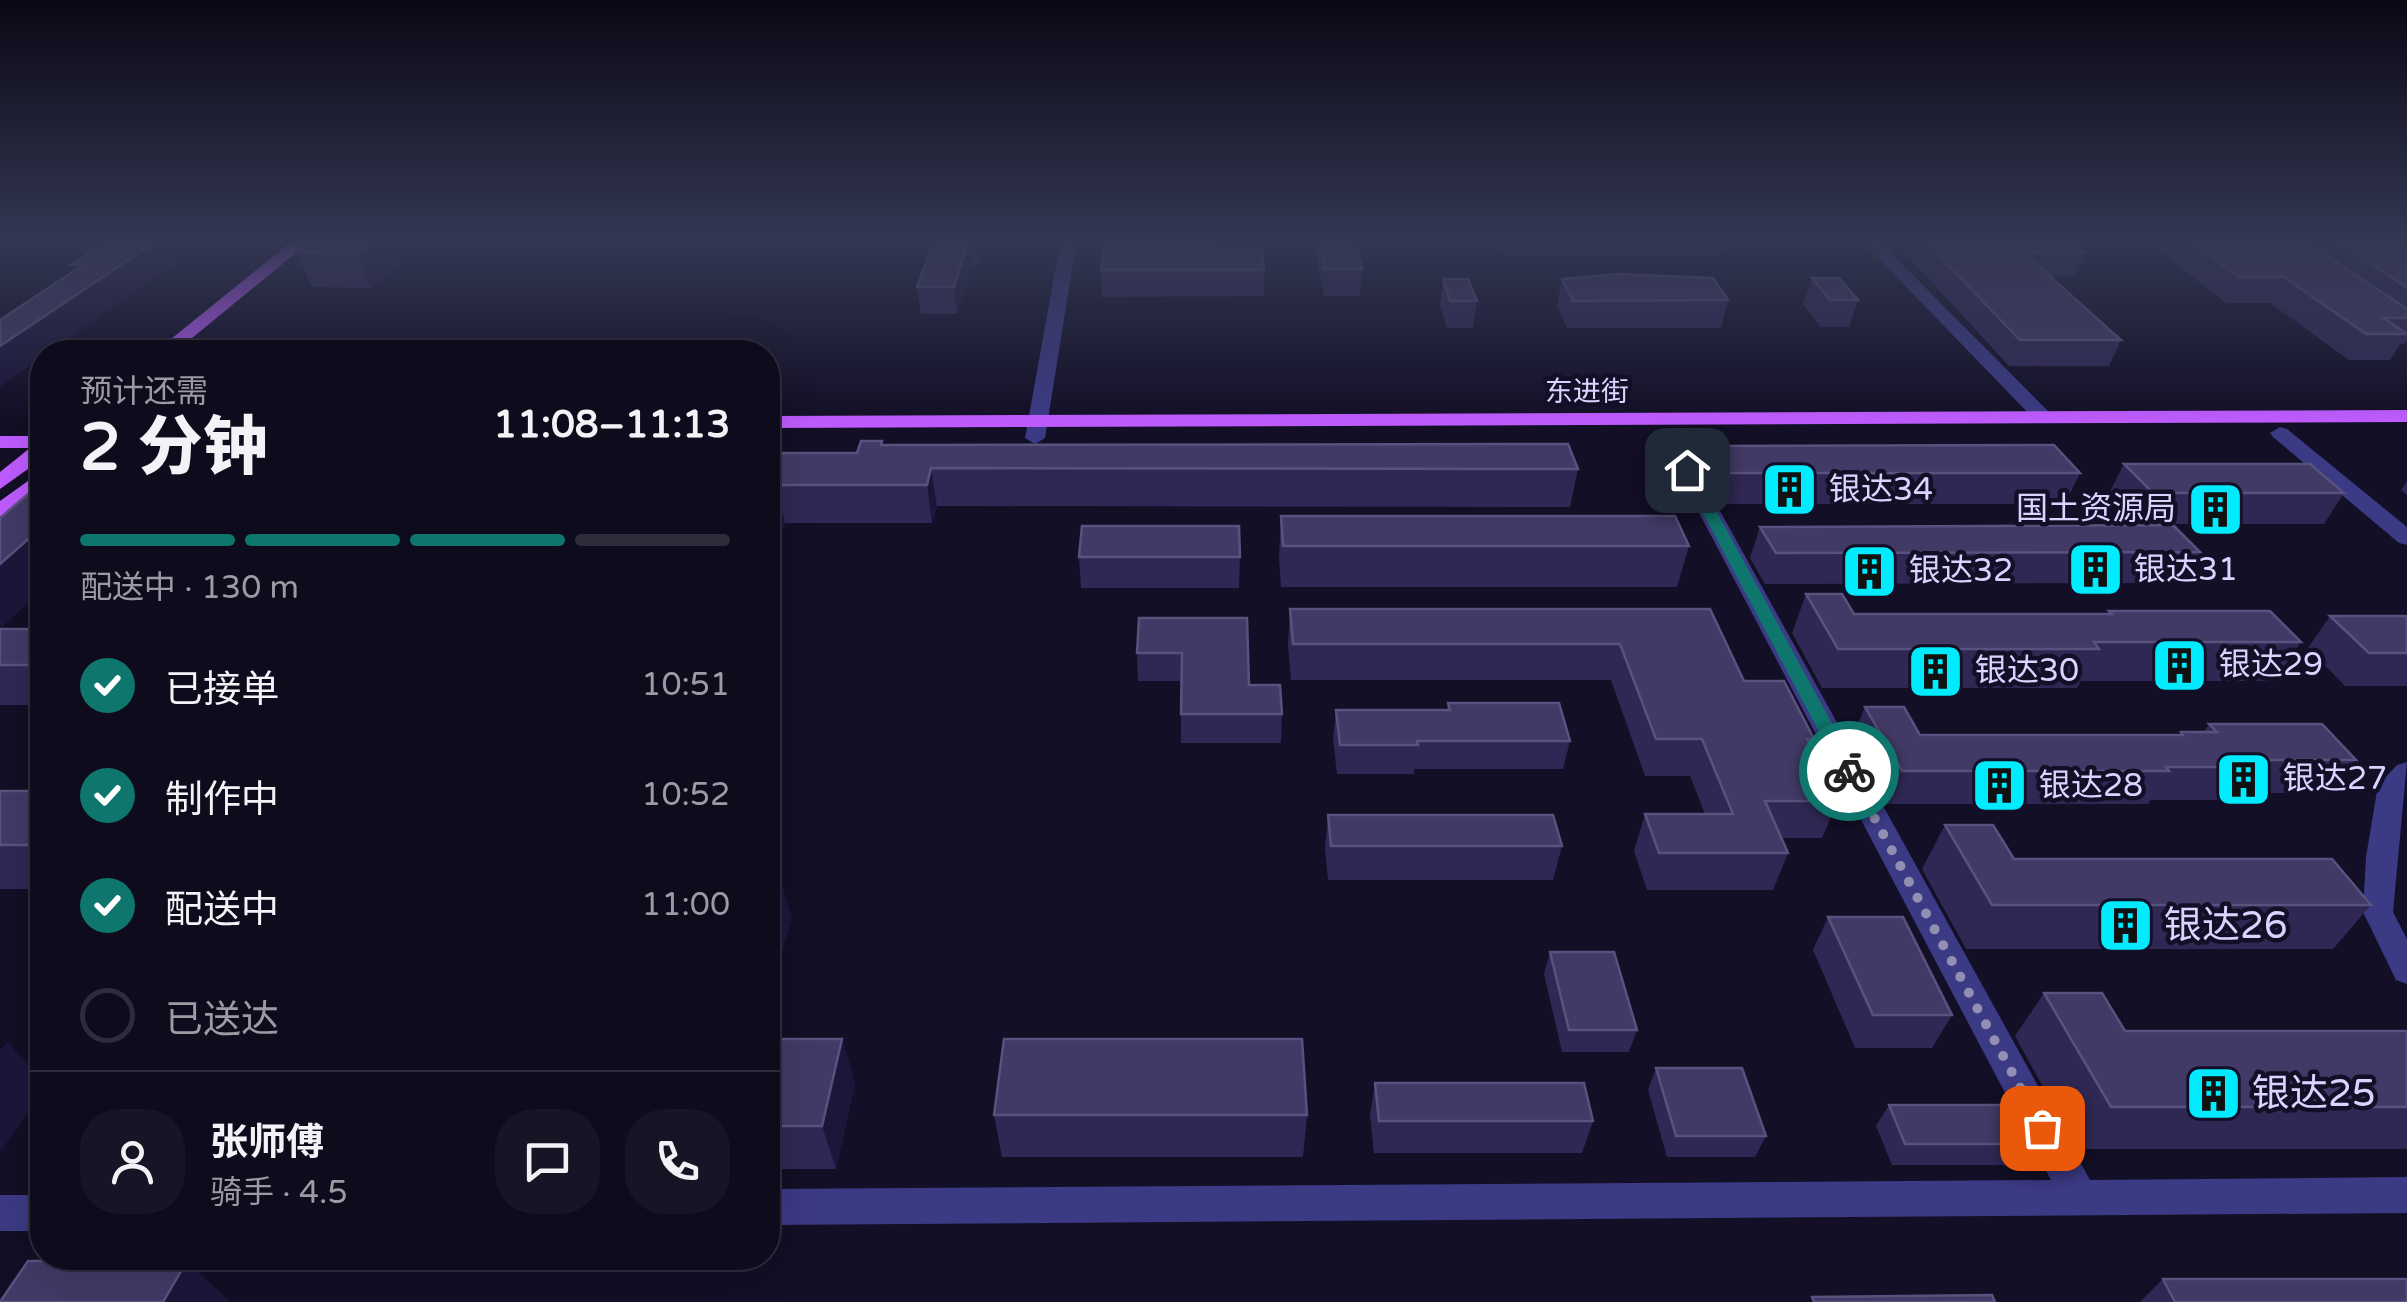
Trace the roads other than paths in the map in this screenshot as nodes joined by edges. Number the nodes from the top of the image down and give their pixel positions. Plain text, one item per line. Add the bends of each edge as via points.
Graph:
1 (230, 299) edge
2 (256, 299) edge
3 (1059, 299) edge
4 (1927, 299) edge
5 (179, 340) edge
6 (206, 340) edge
7 (2407, 416) edge
8 (2043, 417) junction
9 (780, 422) edge
10 (0, 426) edge
11 (30, 426) edge
12 (1037, 430) junction
13 (2280, 433) junction
14 (2407, 433) edge
15 (1668, 435) junction
16 (780, 439) edge
17 (0, 442) edge
18 (30, 444) edge
19 (30, 456) edge
20 (0, 483) edge
21 (30, 487) edge
22 (0, 512) edge
23 (2407, 538) edge
24 (2407, 772) edge
25 (2407, 970) edge
26 (2407, 1195) edge
27 (2080, 1198) junction
28 (780, 1207) edge
29 (30, 1212) edge
30 (0, 1213) edge

1 - 5 main road
2 - 6 main road
3 - 12 street
4 - 8 street
7 - 8 main road, 东进街
8 - 12 main road, 东进街
9 - 12 main road, 东进街
10 - 11 main road
12 - 15 main road, 东进街
12 - 16 main road, 东进街
13 - 14 main road, 东进街
13 - 15 main road, 东进街
13 - 23 street
15 - 27 street
17 - 18 main road
19 - 20 main road
21 - 22 main road
24 - 25 street via 2392,784 2378,912
26 - 27 street
27 - 28 street
29 - 30 street

